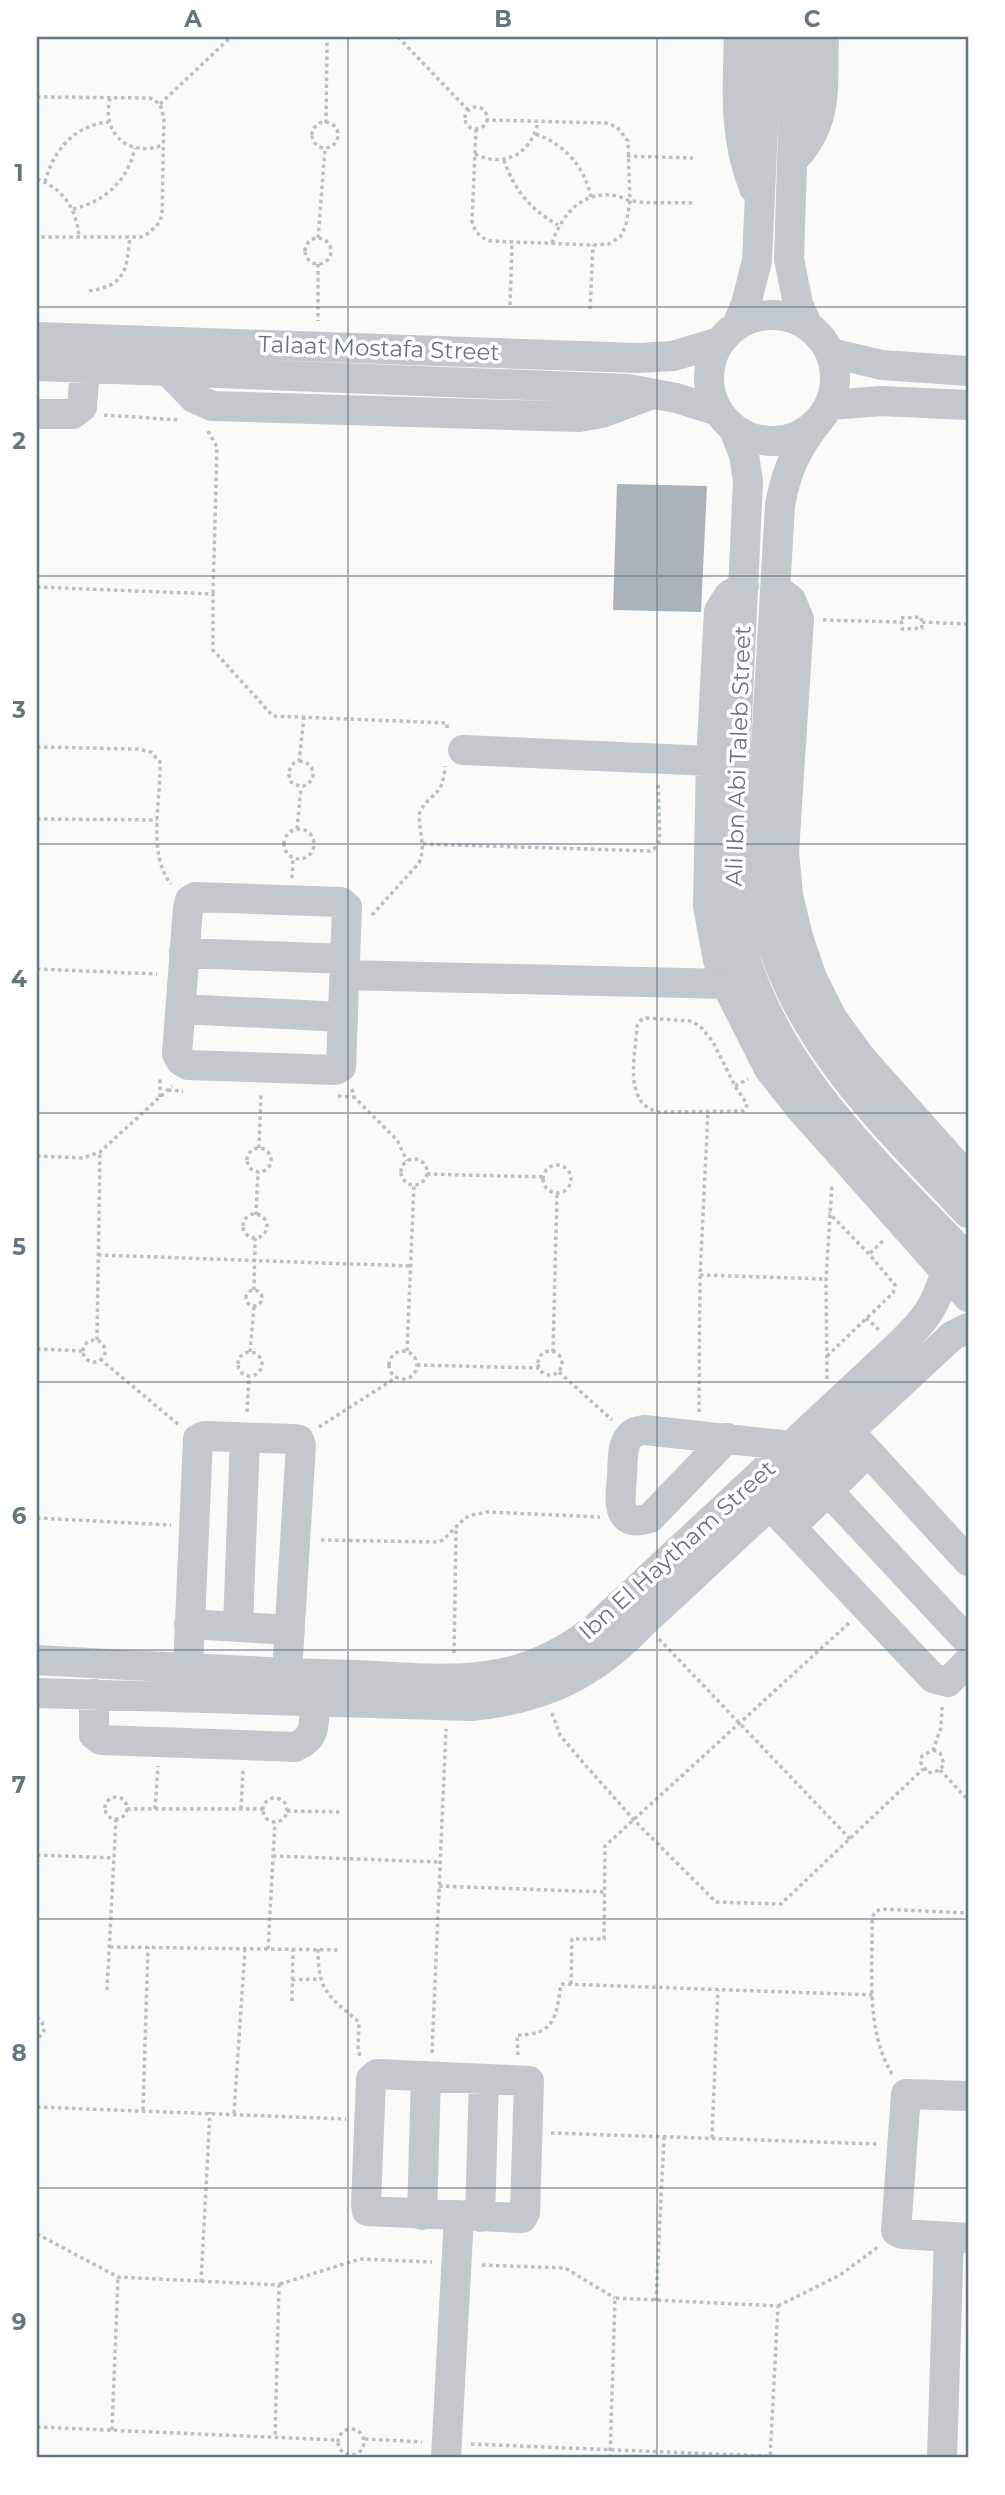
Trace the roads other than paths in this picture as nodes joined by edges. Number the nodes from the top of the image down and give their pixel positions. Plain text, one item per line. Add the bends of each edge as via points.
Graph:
1 (796, 37) edge
2 (824, 37) edge
3 (752, 45) edge
4 (792, 161) junction
5 (807, 324) junction
6 (729, 333) junction
7 (37, 338) edge
8 (831, 353) junction
9 (37, 366) edge
10 (85, 368) junction
11 (968, 371) edge
12 (968, 405) edge
13 (824, 412) junction
14 (37, 414) edge
15 (726, 420) junction
16 (744, 586) junction
17 (775, 588) junction
18 (452, 748) road end
19 (710, 761) junction
20 (184, 953) junction
21 (345, 967) junction
22 (726, 984) junction
23 (181, 1009) junction
24 (343, 1017) junction
25 (964, 1192) edge
26 (957, 1266) edge
27 (968, 1297) edge
28 (968, 1328) edge
29 (848, 1433) junction
30 (245, 1437) junction
31 (713, 1437) junction
32 (792, 1446) junction
33 (828, 1491) junction
34 (781, 1516) junction
35 (968, 1561) edge
36 (190, 1624) junction
37 (238, 1626) junction
38 (290, 1630) junction
39 (968, 1641) edge
40 (37, 1660) edge
41 (968, 1662) edge
42 (188, 1669) junction
43 (287, 1673) junction
44 (235, 1685) junction
45 (450, 1692) junction
46 (37, 1693) edge
47 (94, 1695) junction
48 (315, 1702) junction
49 (429, 2076) junction
50 (484, 2079) junction
51 (968, 2096) edge
52 (422, 2214) junction
53 (469, 2217) junction
54 (959, 2238) edge
55 (446, 2451) edge
56 (942, 2458) edge

1 - 4 street
2 - 4 street via 821,112 805,147
3 - 6 street via 761,207 757,261 746,304
4 - 5 street via 789,259
5 - 6 street via 784,315 760,316
5 - 8 street
6 - 7 street, Talaat Mostafa Street via 673,356 638,358
6 - 15 street via 710,364 709,388
8 - 11 street via 882,365
8 - 13 street via 835,388
9 - 10 street, Talaat Mostafa Street
10 - 14 street via 82,407 74,414
10 - 15 street, Talaat Mostafa Street via 628,388
12 - 13 street via 881,401
13 - 15 street via 801,434 778,441 755,439
13 - 17 street, Ali Ibn Abi Taleb Street via 792,459 784,482
15 - 16 street, Ali Ibn Abi Taleb Street via 744,455 748,481
16 - 19 street via 729,595 719,611
16 - 26 street, Ali Ibn Abi Taleb Street via 731,849 733,903 743,953 784,1047 816,1094
17 - 25 street via 791,600 799,619 784,852 798,937 832,1018
17 - 25 street, Ali Ibn Abi Taleb Street via 760,851 772,944 811,1031 841,1074
18 - 19 street
19 - 22 street via 708,906
20 - 21 street
20 - 21 street via 190,900 195,897 341,902 347,907
20 - 23 street
21 - 22 street
21 - 24 street
22 - 26 street via 769,1069 835,1149
23 - 24 street
23 - 24 street via 177,1054 188,1065 336,1070 341,1067
26 - 27 street
26 - 29 street, Ibn El Haytham Street
28 - 29 street, Ibn El Haytham Street via 952,1336
29 - 32 street, Ibn El Haytham Street
29 - 33 street
29 - 34 street, Ibn El Haytham Street
29 - 35 street
30 - 36 street via 198,1439
30 - 37 street
30 - 38 street via 299,1440 301,1445
31 - 31 street via 644,1430 629,1436 624,1446 620,1507 626,1518 638,1522 650,1518
31 - 32 street
32 - 45 street, Ibn El Haytham Street via 576,1643 538,1663 486,1676
33 - 34 street
33 - 39 street
34 - 41 street via 933,1678 948,1682
34 - 45 street, Ibn El Haytham Street via 573,1679 545,1692 496,1704
36 - 37 street
36 - 42 street
37 - 38 street
38 - 43 street
40 - 42 street, Ibn El Haytham Street
42 - 44 street, Ibn El Haytham Street
43 - 44 street, Ibn El Haytham Street
43 - 45 street, Ibn El Haytham Street
44 - 47 street, Ibn El Haytham Street
44 - 48 street, Ibn El Haytham Street
45 - 48 street, Ibn El Haytham Street
46 - 47 street, Ibn El Haytham Street
47 - 48 street via 94,1735 101,1740 295,1747 307,1742 312,1733
49 - 50 street
49 - 52 street
49 - 52 street via 373,2075 369,2120 367,2211
50 - 53 street
50 - 53 street via 529,2081 525,2213 522,2218
51 - 54 street via 906,2094 896,2231
52 - 53 street
53 - 55 street
54 - 56 street

